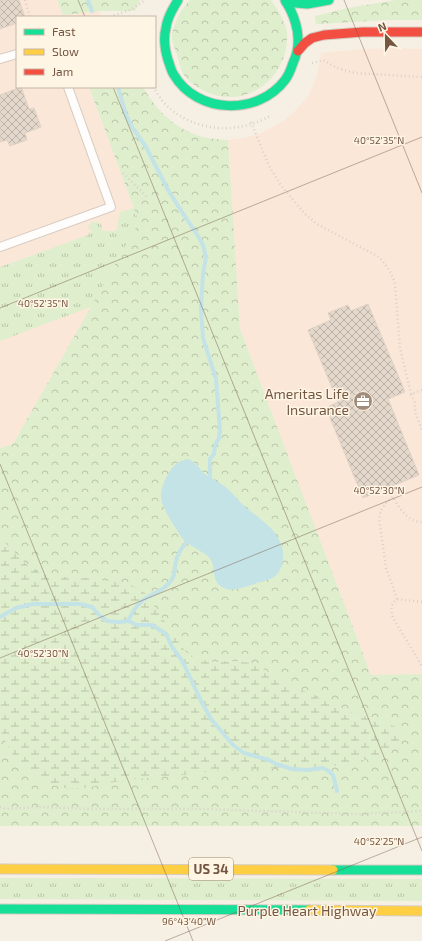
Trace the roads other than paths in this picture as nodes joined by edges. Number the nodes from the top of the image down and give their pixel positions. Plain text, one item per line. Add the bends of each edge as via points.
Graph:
1 (178, 0) edge
2 (329, 0) edge
3 (286, 1) edge
4 (422, 32) edge
5 (298, 51) junction
6 (16, 54) edge
7 (0, 59) edge
8 (68, 88) edge
9 (0, 247) edge
10 (0, 868) edge
11 (422, 870) edge
12 (0, 909) edge
13 (422, 911) edge

1 - 5 main road via 168,19 164,45 173,74 196,98 228,107 244,106 263,99 282,84
2 - 3 main road via 307,4
3 - 5 main road via 294,17
4 - 5 main road via 324,35 312,38
6 - 7 lane
8 - 9 lane via 111,207
10 - 11 main road, US 34
12 - 13 main road, Purple Heart Highway

